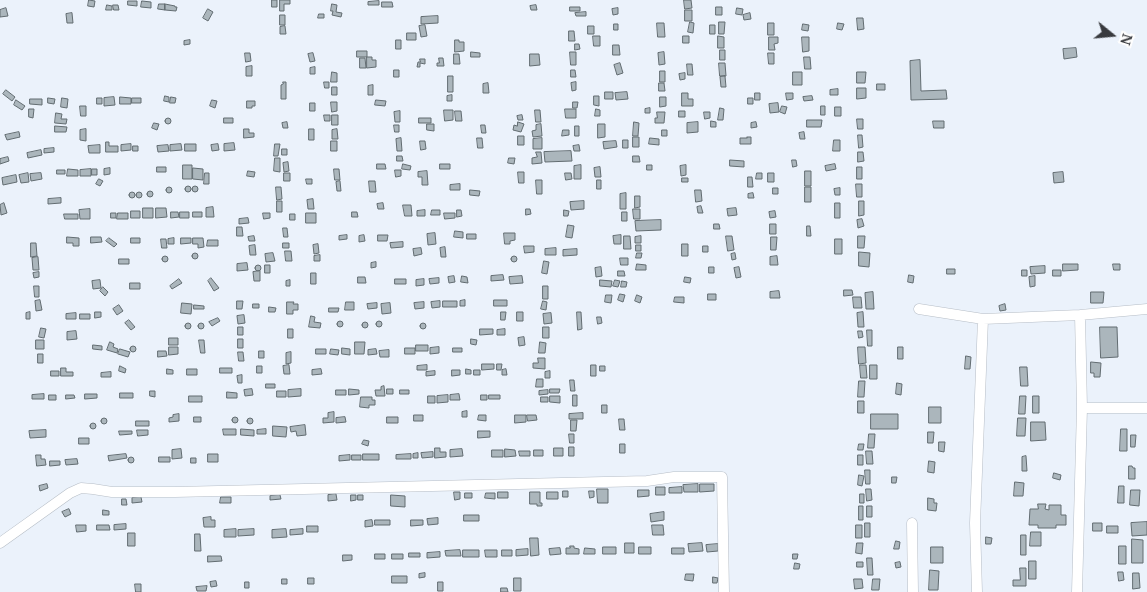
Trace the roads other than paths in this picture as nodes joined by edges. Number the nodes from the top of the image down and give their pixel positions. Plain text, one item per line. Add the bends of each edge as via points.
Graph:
1 (919, 309) dead end
2 (1147, 309) edge
3 (1080, 315) junction
4 (983, 319) junction
5 (1082, 408) junction
6 (1147, 408) edge
7 (912, 523) dead end
8 (0, 543) edge
9 (724, 592) edge
10 (913, 592) edge
11 (977, 592) edge
12 (1077, 592) edge

1 - 4 street
2 - 3 street
3 - 4 street
3 - 5 street
4 - 11 street via 975,523
5 - 6 street
5 - 12 street
7 - 10 street
8 - 9 street via 81,488 112,492 176,492 722,477

